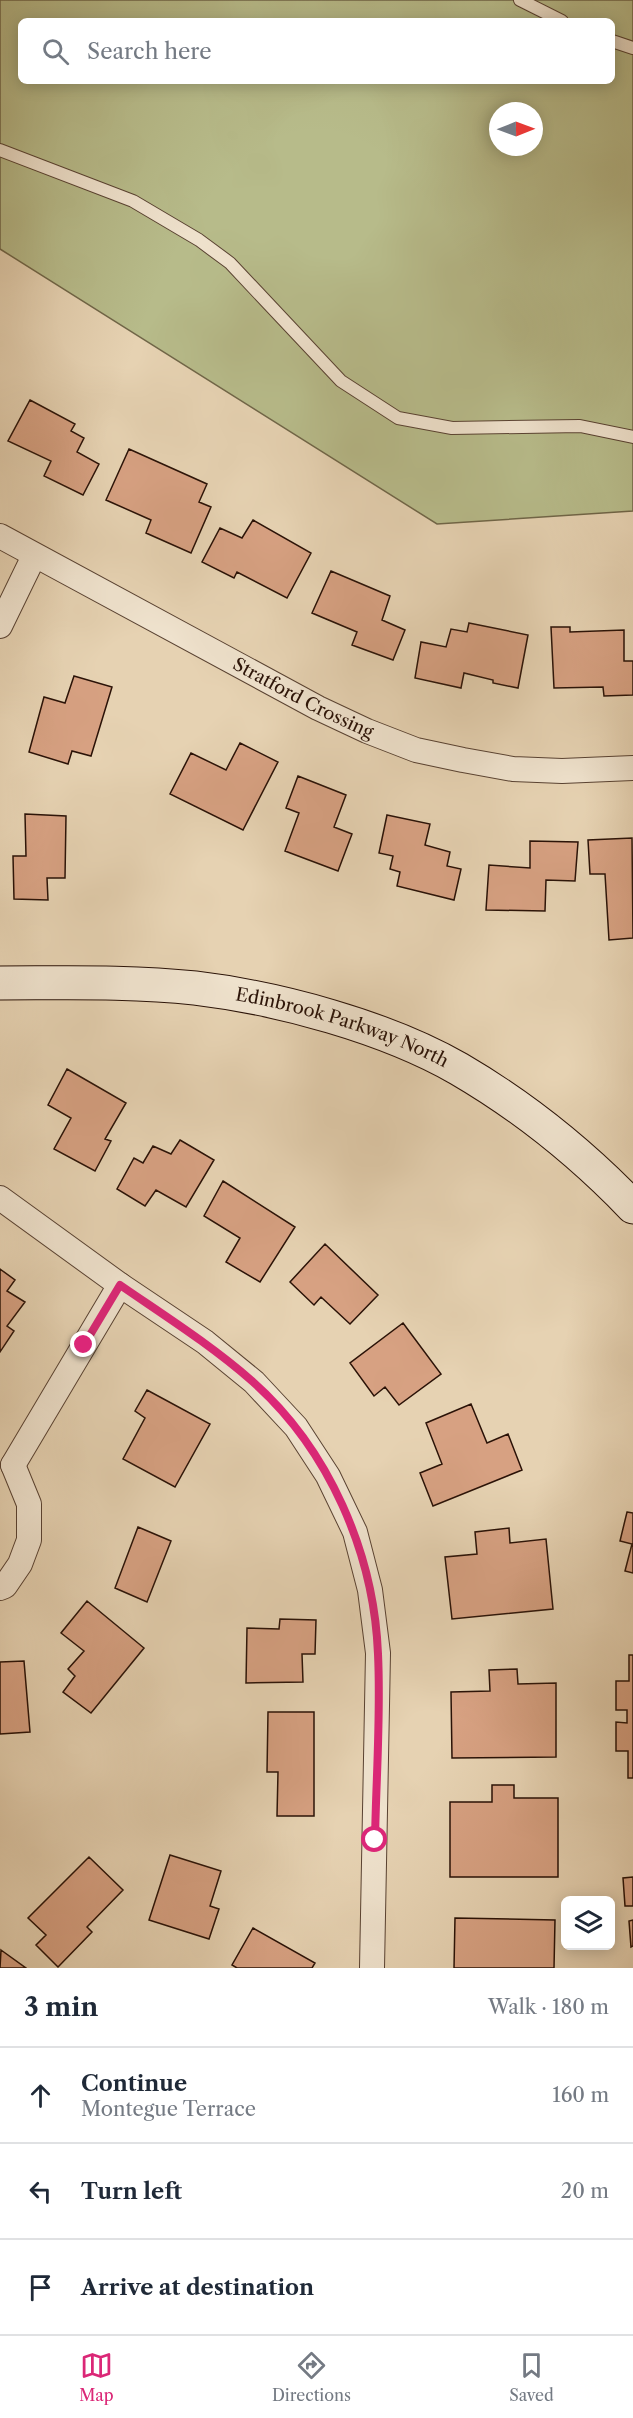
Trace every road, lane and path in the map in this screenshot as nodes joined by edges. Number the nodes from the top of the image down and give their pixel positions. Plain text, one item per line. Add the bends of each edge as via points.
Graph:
1 (520, 0) edge
2 (556, 18) edge
3 (615, 42) edge
4 (633, 48) edge
5 (0, 150) edge
6 (633, 437) edge
7 (0, 536) edge
8 (34, 556) junction
9 (0, 626) edge
10 (633, 768) edge
11 (0, 983) edge
12 (0, 1198) edge
13 (633, 1207) edge
14 (120, 1285) junction
15 (6, 1464) edge
16 (0, 1588) edge
17 (372, 1968) edge

1 - 2 lane
3 - 4 lane
5 - 6 lane via 133,201 199,240 230,263 341,381 398,418 452,428 580,426
7 - 8 street, Stratford Crossing
8 - 9 street
8 - 10 street, Stratford Crossing via 318,708 416,750 513,769
11 - 13 street, Edinbrook Parkway North via 135,983 196,988 319,1014 395,1039 457,1068 518,1107 595,1168
12 - 14 street
14 - 15 street
14 - 17 street via 205,1342 254,1382 296,1427 328,1476 355,1532 370,1590 378,1653
15 - 16 street via 29,1504 29,1540 20,1564

